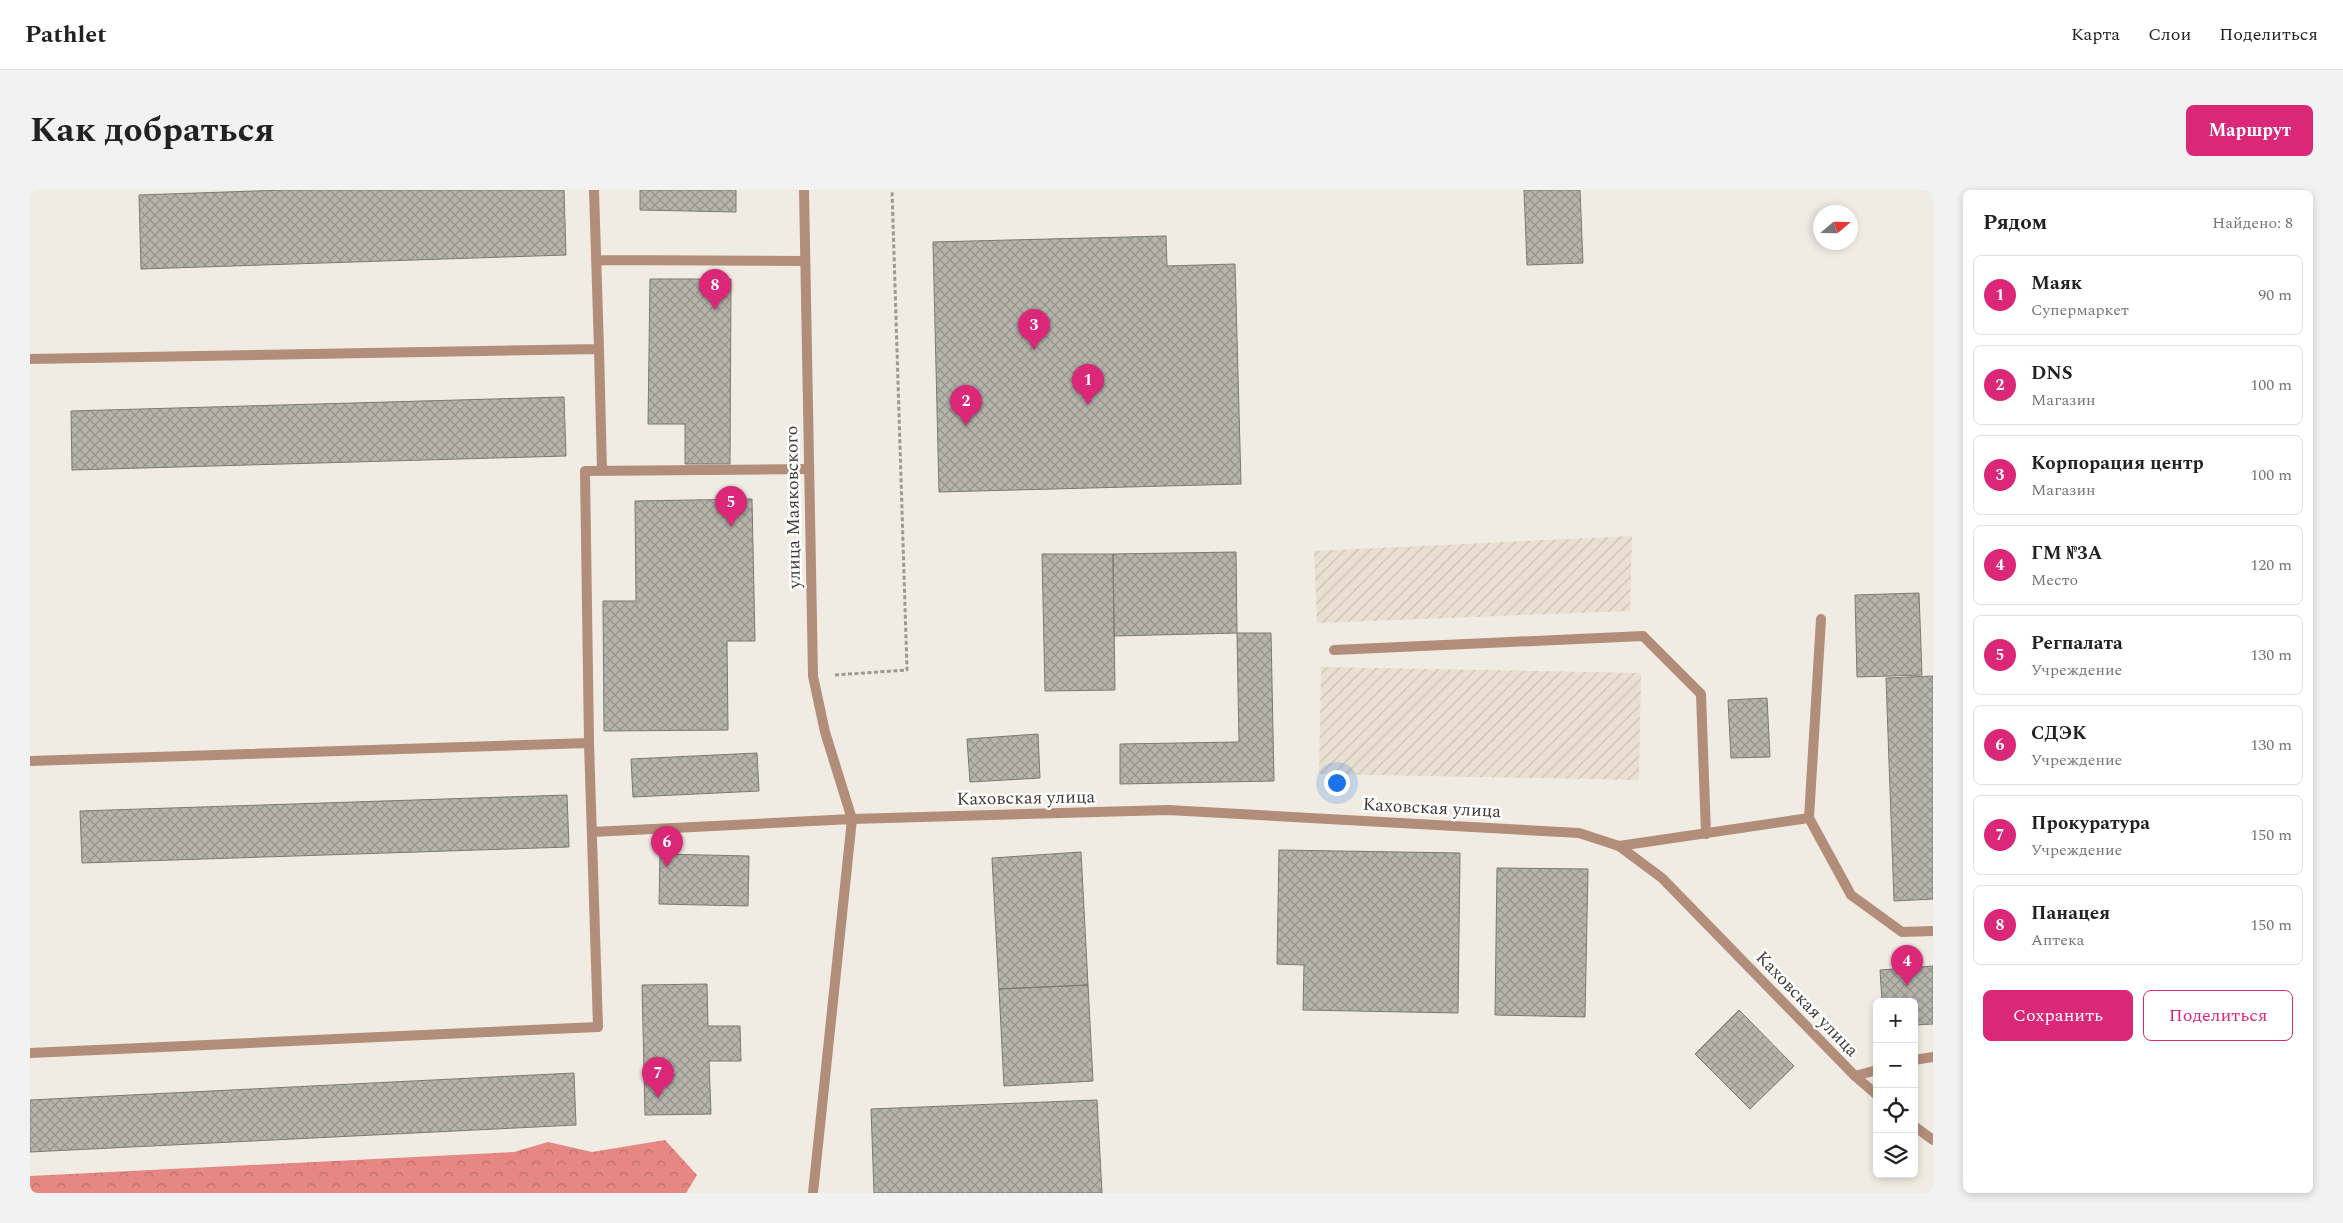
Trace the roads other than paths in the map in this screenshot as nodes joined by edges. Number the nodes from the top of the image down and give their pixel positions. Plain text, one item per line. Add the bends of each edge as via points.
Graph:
1 (594, 190) edge
2 (804, 190) edge
3 (596, 260) junction
4 (804, 261) junction
5 (599, 349) junction
6 (30, 359) edge
7 (809, 469) junction
8 (602, 471) junction
9 (1821, 619) dead end
10 (1334, 650) dead end
11 (589, 743) junction
12 (30, 761) edge
13 (852, 818) junction
14 (1809, 818) junction
15 (592, 832) junction
16 (1706, 834) junction
17 (1619, 846) junction
18 (1933, 931) edge
19 (30, 1053) edge
20 (1933, 1057) edge
21 (1918, 1059) edge
22 (1873, 1071) edge
23 (1855, 1076) junction
24 (1873, 1092) edge
25 (1918, 1129) edge
26 (1933, 1140) edge
27 (813, 1193) edge

1 - 3 street
2 - 4 street, улица Маяковского
3 - 4 street
3 - 5 street
4 - 7 street, улица Маяковского
5 - 6 street
5 - 8 street
7 - 8 street
7 - 13 street, улица Маяковского via 814,676 825,732
8 - 11 street via 585,471
9 - 14 street
10 - 16 street via 1643,636 1701,694
11 - 12 street
11 - 15 street
13 - 15 street, Каховская улица
13 - 17 street, Каховская улица via 1168,810 1579,833
13 - 27 street
14 - 16 street
14 - 18 street via 1850,895 1902,932
15 - 19 street via 598,1027
16 - 17 street
17 - 23 street, Каховская улица via 1662,878
20 - 21 street
22 - 23 street
23 - 24 street, Каховская улица
25 - 26 street

